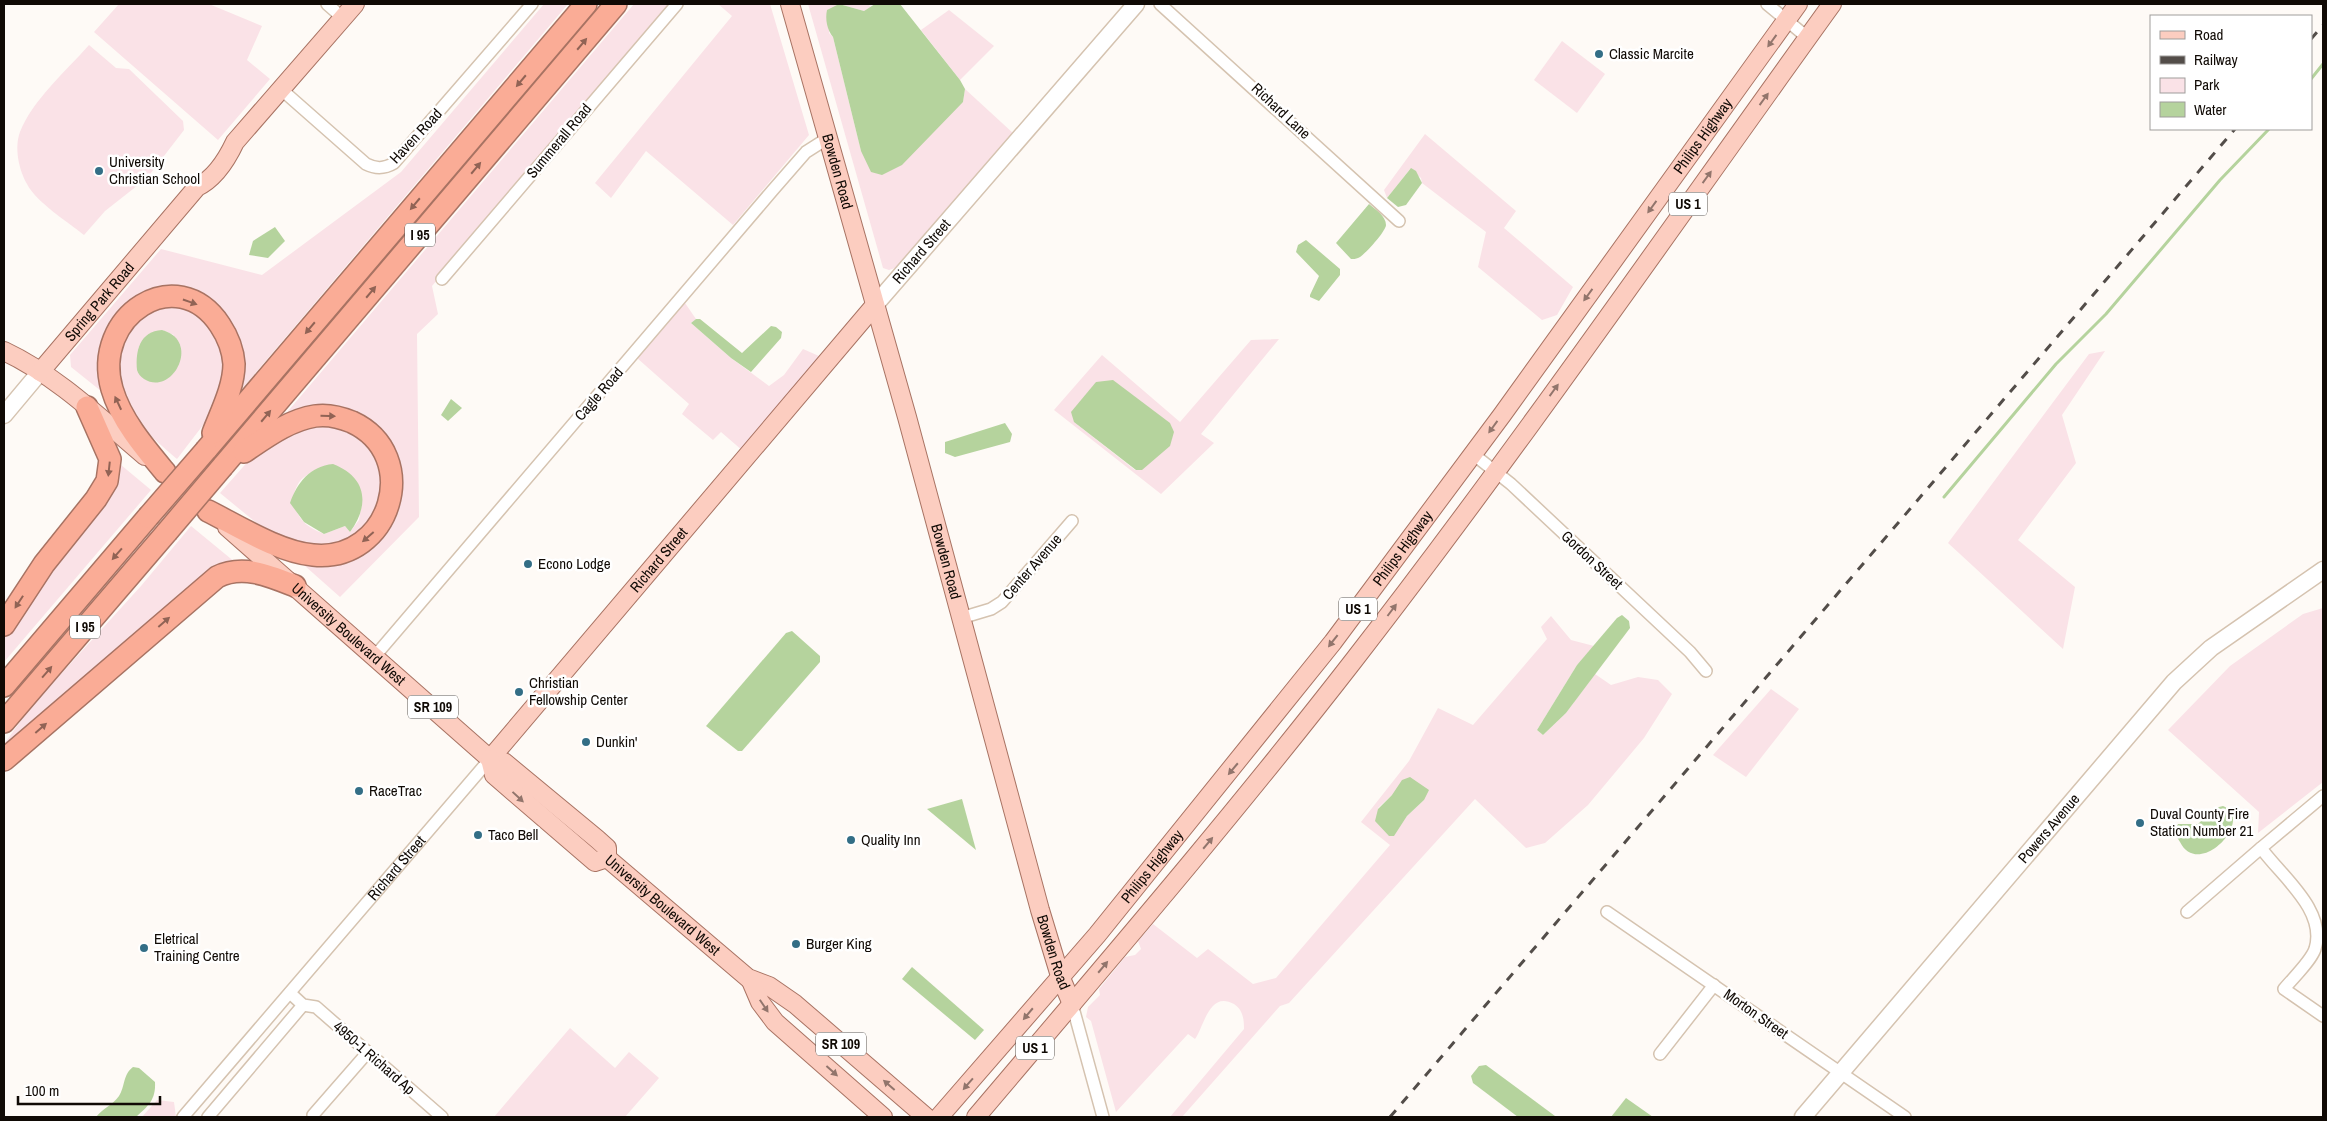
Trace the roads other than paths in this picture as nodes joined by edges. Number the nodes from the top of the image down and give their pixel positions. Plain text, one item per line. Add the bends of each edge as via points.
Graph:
1 (326, 4) edge
2 (355, 4) edge
3 (532, 4) edge
4 (586, 4) edge
5 (616, 4) edge
6 (676, 4) edge
7 (790, 4) edge
8 (1136, 4) edge
9 (1160, 4) edge
10 (1767, 4) edge
11 (1798, 4) edge
12 (1832, 4) edge
13 (343, 18) junction
14 (1786, 20) junction
15 (1808, 38) junction
16 (1757, 61) junction
17 (1779, 77) junction
18 (282, 90) junction
19 (828, 138) junction
20 (1399, 221) dead end
21 (1638, 227) junction
22 (1660, 243) junction
23 (1606, 272) junction
24 (442, 279) dead end
25 (1628, 288) junction
26 (876, 305) junction
27 (4, 352) edge
28 (40, 372) junction
29 (87, 408) junction
30 (4, 415) edge
31 (206, 450) junction
32 (1473, 454) junction
33 (223, 466) junction
34 (165, 472) junction
35 (1495, 472) junction
36 (208, 511) junction
37 (1072, 521) dead end
38 (2323, 570) edge
39 (295, 586) junction
40 (961, 618) junction
41 (4, 625) edge
42 (375, 656) junction
43 (1706, 670) dead end
44 (4, 686) edge
45 (1287, 701) junction
46 (1309, 718) junction
47 (4, 722) edge
48 (490, 759) junction
49 (4, 760) edge
50 (2323, 796) edge
51 (2261, 848) junction
52 (1607, 912) dead end
53 (2187, 912) dead end
54 (1060, 976) junction
55 (751, 981) junction
56 (1714, 985) junction
57 (290, 993) junction
58 (1072, 1004) junction
59 (303, 1005) junction
60 (2323, 1016) edge
61 (368, 1052) junction
62 (1660, 1054) dead end
63 (1840, 1074) junction
64 (313, 1115) dead end
65 (183, 1117) edge
66 (208, 1117) edge
67 (442, 1117) edge
68 (883, 1117) edge
69 (926, 1117) edge
70 (940, 1117) edge
71 (976, 1117) edge
72 (1103, 1117) edge
73 (1803, 1117) edge
74 (1905, 1117) edge

1 - 13 street
2 - 13 main road, Spring Park Road
3 - 18 street, Haven Road via 388,167 373,168 366,164
4 -> 31 highway, I 95
33 -> 5 highway, I 95
6 - 24 street, Summerall Road
7 - 19 main road, Bowden Road
8 - 26 street, Richard Street
9 - 20 street, Richard Lane
10 - 14 street
11 - 14 main road, Philips Highway / US 1
12 - 15 main road, Philips Highway / US 1
13 - 18 main road, Spring Park Road
14 - 15 street
14 -> 16 main road, Philips Highway / US 1
15 - 17 main road, Philips Highway / US 1
16 - 17 main road
16 -> 21 main road, Philips Highway / US 1
22 -> 17 main road, Philips Highway / US 1
18 - 28 main road, Spring Park Road via 235,142 228,157 205,184 197,187
19 - 26 main road, Bowden Road
19 - 42 street, Cagle Road via 806,152 777,184
21 - 22 main road
21 - 23 main road, Philips Highway / US 1
22 - 25 main road, Philips Highway / US 1
23 - 25 main road
23 -> 32 main road, Philips Highway / US 1
35 -> 25 main road, Philips Highway / US 1
26 - 40 main road, Bowden Road
26 - 48 main road, Richard Street
27 - 28 main road, University Boulevard West / SR 109
28 - 29 main road, University Boulevard West / SR 109
28 - 30 street, Spring Park Road
29 - 34 main road, University Boulevard West / SR 109
29 -> 41 highway via 110,459 107,481 44,564
34 -> 31 highway via 122,412 112,390 108,370 115,334 132,312 151,301 190,300 214,316 229,343 233,373
31 -> 44 highway, I 95, bridge
32 - 35 street, Gordon Street
32 -> 45 main road, Philips Highway / US 1
33 -> 36 highway via 294,422 315,416 341,417 369,432 380,446 389,465 390,502 382,522 366,540 346,551 322,556 294,551
47 -> 33 highway, I 95, bridge
34 - 36 main road, University Boulevard West / SR 109
35 - 43 street, Gordon Street
46 -> 35 main road, Philips Highway / US 1
36 - 39 main road, University Boulevard West / SR 109
37 - 40 street, Center Avenue via 1002,602 992,609
38 - 63 street, Powers Avenue via 2211,648 2174,682
39 - 42 main road, University Boulevard West / SR 109
49 -> 39 highway via 217,577 236,570 248,571
40 - 54 main road, Bowden Road
42 - 48 main road, University Boulevard West / SR 109
45 - 46 main road
45 -> 54 main road, Philips Highway / US 1
58 -> 46 main road, Philips Highway / US 1
48 - 55 main road, University Boulevard West / SR 109 via 504,762 597,839 607,848 607,858
48 - 57 street, Richard Street
50 - 51 street
51 - 53 street
51 - 60 street via 2310,907 2319,933 2315,951 2284,989
52 - 56 street, Morton Street
54 - 58 main road, Bowden Road
54 -> 70 main road, Philips Highway / US 1
55 -> 68 main road, University Boulevard West / SR 109 via 760,1002 775,1022
69 -> 55 main road, University Boulevard West / SR 109 via 795,1004 768,986
56 - 62 street
56 - 63 street, Morton Street
57 - 59 street, 4950-1 Richard Ap
57 - 65 street, Richard Street
58 - 71 main road, Philips Highway / US 1
58 - 72 street, Bowden Road
59 - 61 street, 4950-1 Richard Ap via 316,1007
59 - 66 street
61 - 64 street
61 - 67 street, 4950-1 Richard Ap
63 - 73 street, Powers Avenue
63 - 74 street, Morton Street

